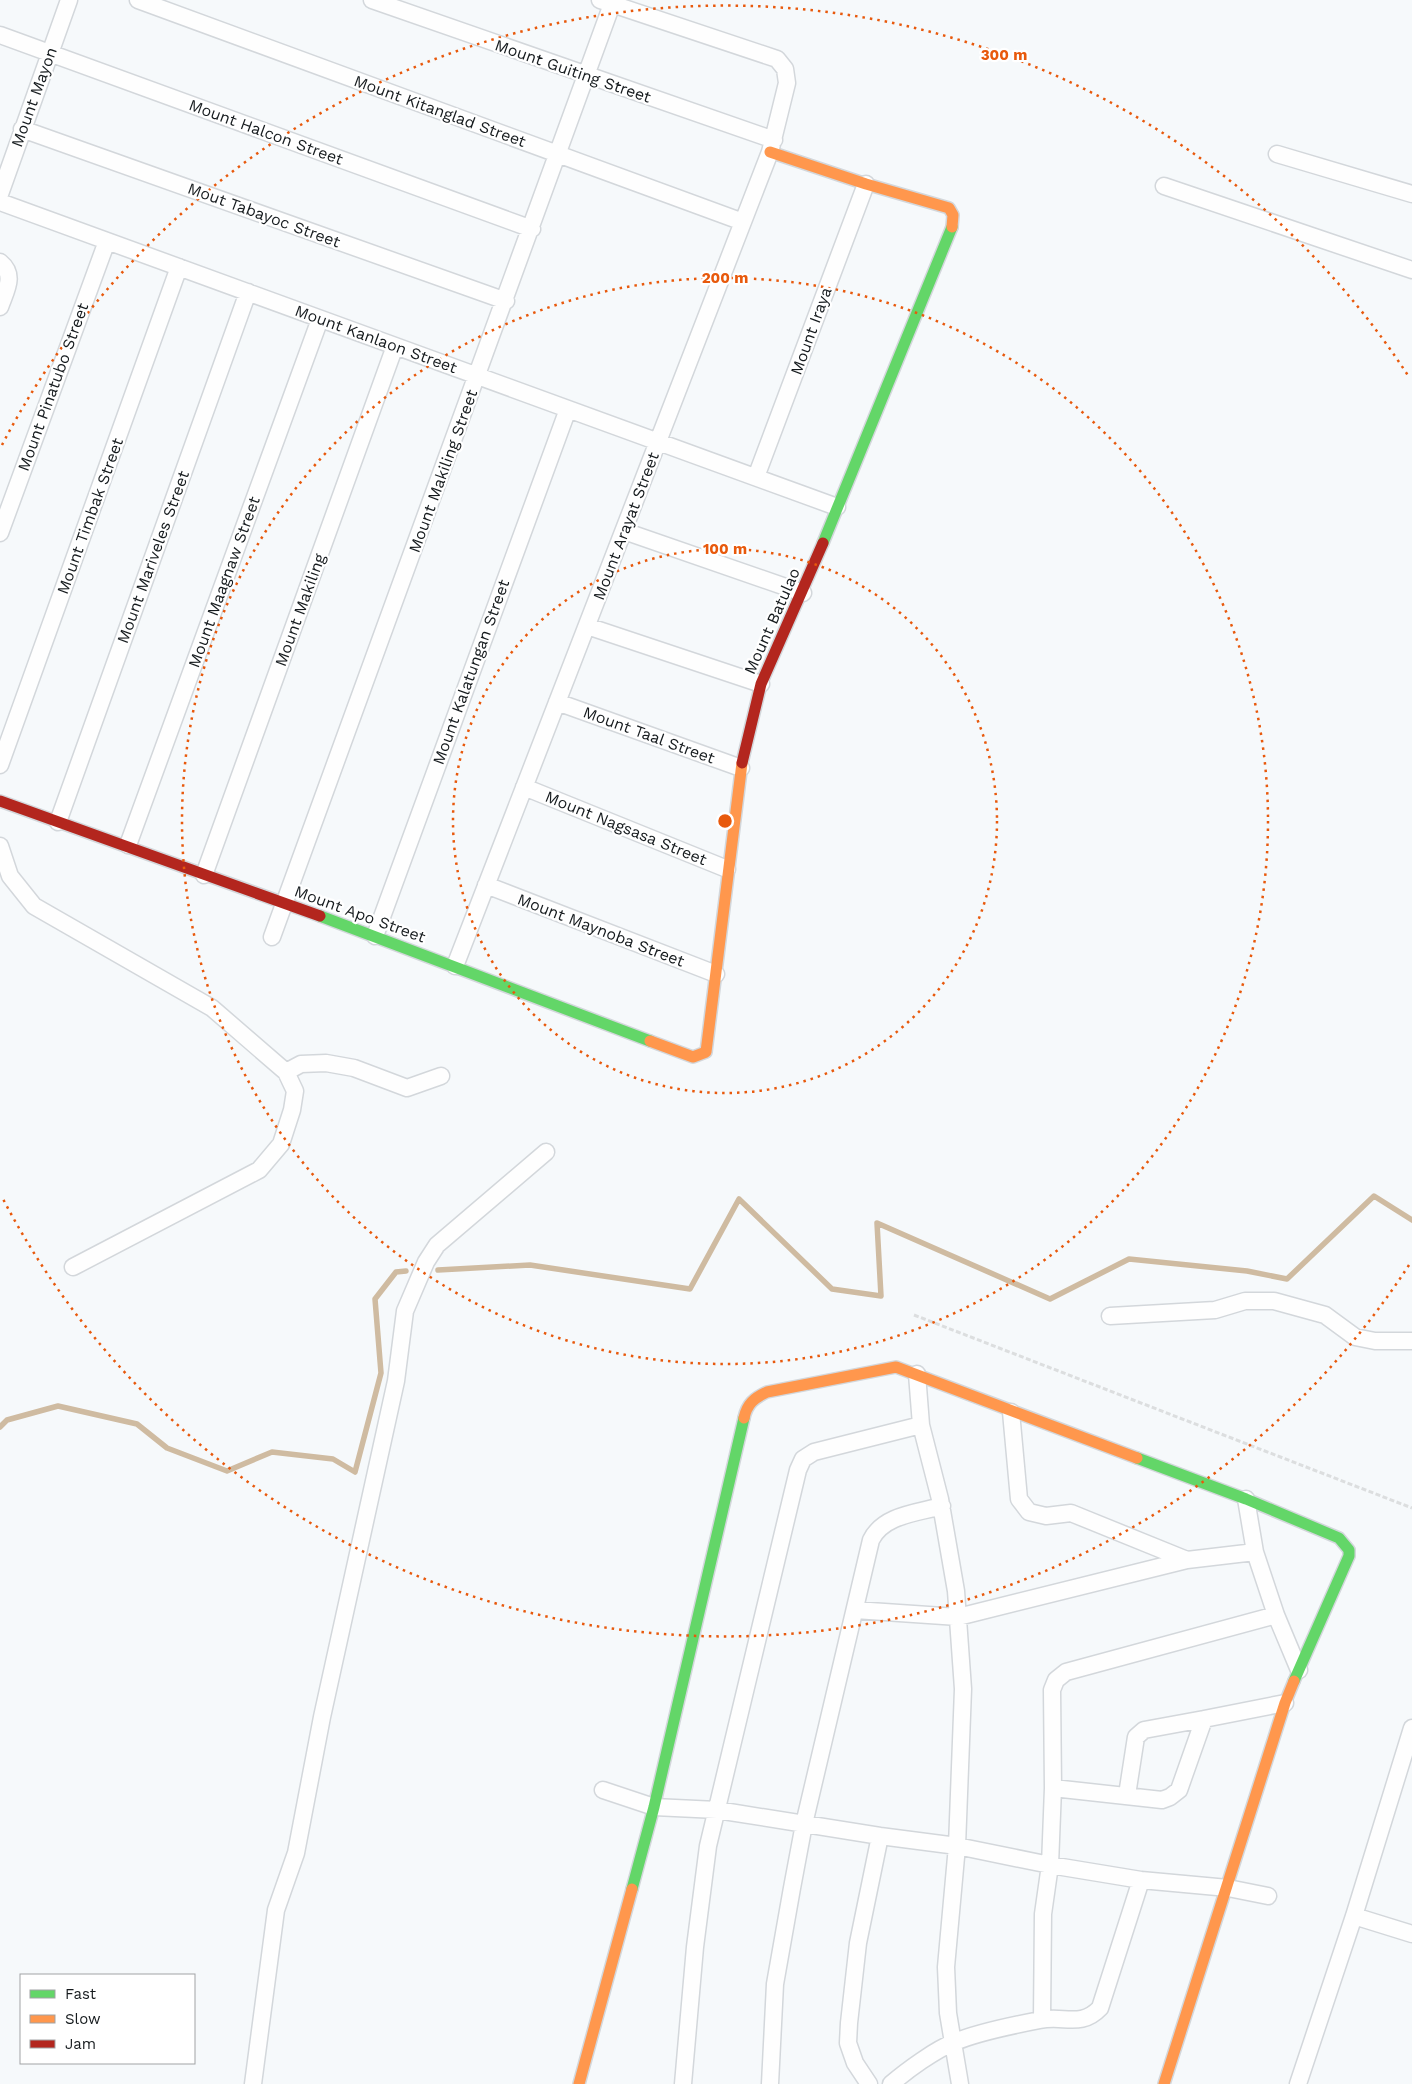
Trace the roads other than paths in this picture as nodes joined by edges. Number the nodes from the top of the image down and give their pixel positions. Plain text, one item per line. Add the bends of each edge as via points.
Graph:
1 (69, 0) edge
2 (138, 0) edge
3 (372, 0) edge
4 (606, 2) edge
5 (0, 35) edge
6 (50, 53) junction
7 (587, 76) junction
8 (22, 129) junction
9 (772, 146) junction
10 (1277, 154) dead end
11 (559, 155) junction
12 (866, 184) junction
13 (1164, 186) dead end
14 (0, 194) edge
15 (1412, 194) edge
16 (0, 202) edge
17 (743, 222) junction
18 (952, 226) joint
19 (532, 229) junction
20 (107, 241) junction
21 (4, 265) edge
22 (179, 267) junction
23 (1412, 270) edge
24 (248, 292) junction
25 (506, 301) junction
26 (0, 307) edge
27 (320, 318) junction
28 (395, 346) junction
29 (478, 376) junction
30 (568, 409) junction
31 (658, 442) junction
32 (756, 478) junction
33 (837, 507) junction
34 (624, 531) junction
35 (0, 533) edge
36 (803, 593) junction
37 (587, 626) junction
38 (761, 684) junction
39 (557, 702) junction
40 (0, 765) edge
41 (741, 768) junction
42 (524, 787) junction
43 (0, 800) edge
44 (58, 822) junction
45 (128, 845) junction
46 (0, 846) edge
47 (727, 869) junction
48 (204, 874) junction
49 (486, 885) junction
50 (285, 904) junction
51 (375, 936) junction
52 (272, 937) dead end
53 (455, 966) junction
54 (716, 974) junction
55 (706, 1052) joint
56 (286, 1072) junction
57 (441, 1076) dead end
58 (546, 1152) dead end
59 (73, 1267) dead end
60 (1110, 1316) dead end
61 (1412, 1341) edge
62 (917, 1374) junction
63 (1011, 1412) junction
64 (921, 1425) junction
65 (1246, 1499) junction
66 (942, 1506) junction
67 (1255, 1552) junction
68 (1187, 1560) junction
69 (855, 1610) junction
70 (1276, 1615) junction
71 (958, 1617) junction
72 (1299, 1670) junction
73 (1285, 1703) junction
74 (1204, 1719) junction
75 (1412, 1728) edge
76 (1053, 1788) junction
77 (603, 1790) dead end
78 (1126, 1795) junction
79 (654, 1807) junction
80 (717, 1810) junction
81 (804, 1824) junction
82 (880, 1836) junction
83 (957, 1846) junction
84 (1050, 1865) junction
85 (1141, 1880) junction
86 (1228, 1888) junction
87 (1268, 1896) dead end
88 (1354, 1916) junction
89 (1412, 1934) edge
90 (1042, 2019) junction
91 (954, 2042) junction
92 (583, 2083) edge
93 (253, 2084) edge
94 (683, 2084) edge
95 (770, 2084) edge
96 (869, 2084) edge
97 (891, 2084) edge
98 (960, 2084) edge
99 (1164, 2084) edge
100 (1298, 2084) edge

1 - 6 street, Mount Mayon
2 - 11 street, Mount Kitanglad Street
3 - 7 street, Mount Guiting Street
4 - 7 street, Mount Makiling Street
4 - 9 street, Mount Arayat Street via 777,59 785,69 787,83
5 - 6 street, Mount Halcon Street
6 - 8 street, Mount Mayon
6 - 19 street, Mount Halcon Street
7 - 9 street, Mount Guiting Street
7 - 11 street, Mount Makiling Street
8 - 14 street, Mount Mayon
8 - 25 street, Mout Tabayoc Street
9 - 12 street, Mount Guiting Street
9 - 17 street, Mount Arayat Street
10 - 15 street
11 - 17 street, Mount Kitanglad Street
11 - 19 street, Mount Makiling Street
12 - 18 street, Mount Guiting Street via 949,208 953,215
12 - 32 street, Mount Iraya
13 - 23 street
16 - 20 street, Mount Kanlaon Street
17 - 31 street, Mount Arayat Street
18 - 33 street, Mount Batulao
19 - 25 street, Mount Makiling Street
20 - 22 street, Mount Kanlaon Street
20 - 35 street, Mount Pinatubo Street
21 - 26 street via 10,277
22 - 24 street, Mount Kanlaon Street
22 - 40 street, Mount Timbak Street
24 - 27 street, Mount Kanlaon Street
24 - 44 street, Mount Mariveles Street
25 - 29 street, Mount Makiling Street
27 - 28 street, Mount Kanlaon Street
27 - 45 street, Mount Maagnaw Street
28 - 29 street, Mount Kanlaon Street
28 - 48 street, Mount Makiling
29 - 30 street, Mount Kanlaon Street
29 - 50 street, Mount Makiling Street
30 - 31 street, Mount Kanlaon Street
30 - 51 street, Mount Kalatungan Street
31 - 32 street, Mount Kanlaon Street
31 - 34 street, Mount Arayat Street
32 - 33 street, Mount Kanlaon Street
33 - 36 street, Mount Batulao
34 - 36 street
34 - 37 street, Mount Arayat Street
36 - 38 street, Mount Batulao
37 - 38 street
37 - 39 street, Mount Arayat Street
38 - 41 street, Mount Batulao
39 - 41 street, Mount Taal Street
39 - 42 street, Mount Arayat Street
41 - 47 street, Mount Batulao
42 - 47 street, Mount Nagsasa Street
42 - 49 street, Mount Arayat Street
43 - 44 street, Mount Apo Street
44 - 45 street, Mount Apo Street
45 - 48 street, Mount Apo Street
46 - 56 street via 10,876 34,906 212,1008
47 - 54 street, Mount Batulao
48 - 50 street, Mount Apo Street
49 - 53 street, Mount Arayat Street
49 - 54 street, Mount Maynoba Street
50 - 51 street, Mount Apo Street
50 - 52 street, Mount Makiling Street
51 - 53 street, Mount Apo Street
53 - 55 street, Mount Apo Street via 693,1057
54 - 55 street, Mount Batulao
56 - 57 street via 301,1064 326,1063 354,1068 408,1088
56 - 59 street via 295,1091 292,1110 281,1144 258,1170
58 - 93 street via 437,1245 405,1311 396,1381 322,1717 300,1838 276,1910
60 - 61 street via 1215,1310 1244,1301 1274,1301 1325,1315 1355,1337 1375,1341
62 - 63 street
62 - 64 street
62 - 79 street via 896,1367 810,1382 767,1392 754,1398 746,1408
63 - 65 street
63 - 68 street via 1019,1499 1029,1512 1046,1516 1071,1513
64 - 66 street
64 - 80 street via 814,1452 803,1459
65 - 67 street
65 - 72 street via 1339,1538 1349,1550
66 - 69 street via 884,1522 876,1531 871,1540
66 - 71 street
67 - 68 street
67 - 70 street
68 - 71 street
69 - 71 street
69 - 81 street
70 - 72 street
70 - 76 street via 1066,1672 1056,1680 1052,1690
71 - 83 street via 963,1689
72 - 73 street
73 - 74 street
73 - 86 street
74 - 78 street via 1144,1730 1136,1737
74 - 78 street via 1179,1790 1162,1800
75 - 88 street
76 - 78 street
76 - 84 street
77 - 79 street
79 - 80 street
79 - 92 street
80 - 81 street
80 - 94 street via 708,1846 695,1948
81 - 82 street
81 - 95 street via 775,1984
82 - 83 street
82 - 96 street via 858,1943 848,2043 855,2064
83 - 84 street
83 - 91 street via 946,1967 948,2013
84 - 85 street
84 - 90 street via 1043,1914
85 - 86 street
85 - 90 street via 1100,2008 1081,2020
86 - 87 street
86 - 99 street
88 - 89 street
88 - 100 street
90 - 91 street
91 - 97 street
91 - 98 street

